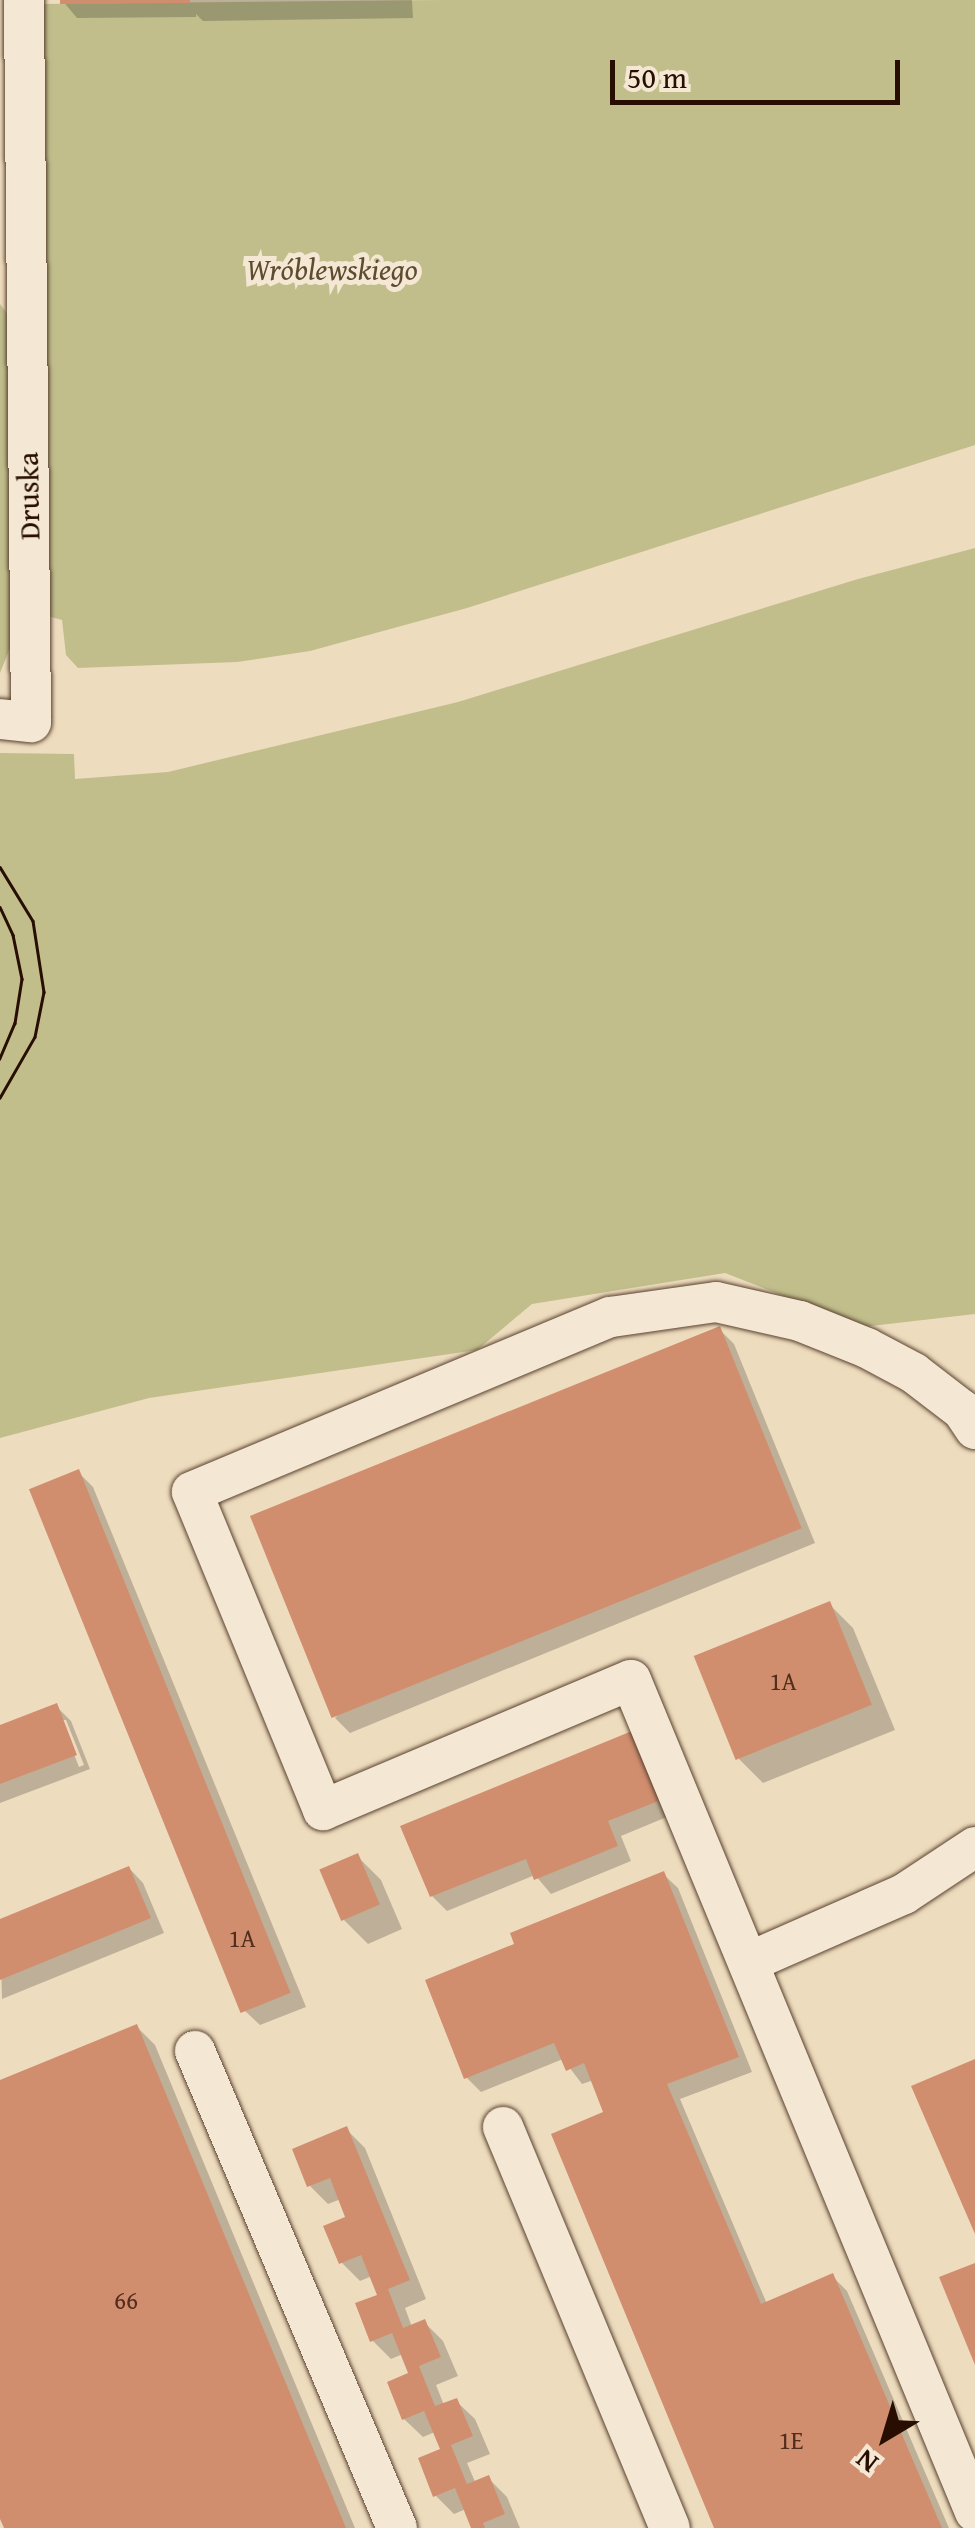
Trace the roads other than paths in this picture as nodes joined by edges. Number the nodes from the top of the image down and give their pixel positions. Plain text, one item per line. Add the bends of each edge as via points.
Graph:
1 (24, 0) edge
2 (13, 270) edge
3 (16, 720) edge
4 (975, 1429) edge
5 (975, 1846) edge
6 (749, 1962) junction
7 (194, 2050) dead end
8 (504, 2128) dead end
9 (975, 2512) edge
10 (396, 2528) edge
11 (670, 2528) edge

1 - 2 street, Druska
2 - 3 street, Druska
4 - 6 street via 962,1410 914,1373 867,1348 800,1320 716,1302 610,1317 192,1492 323,1810 631,1680
5 - 6 street via 904,1894
6 - 9 street
7 - 10 street
8 - 11 street

